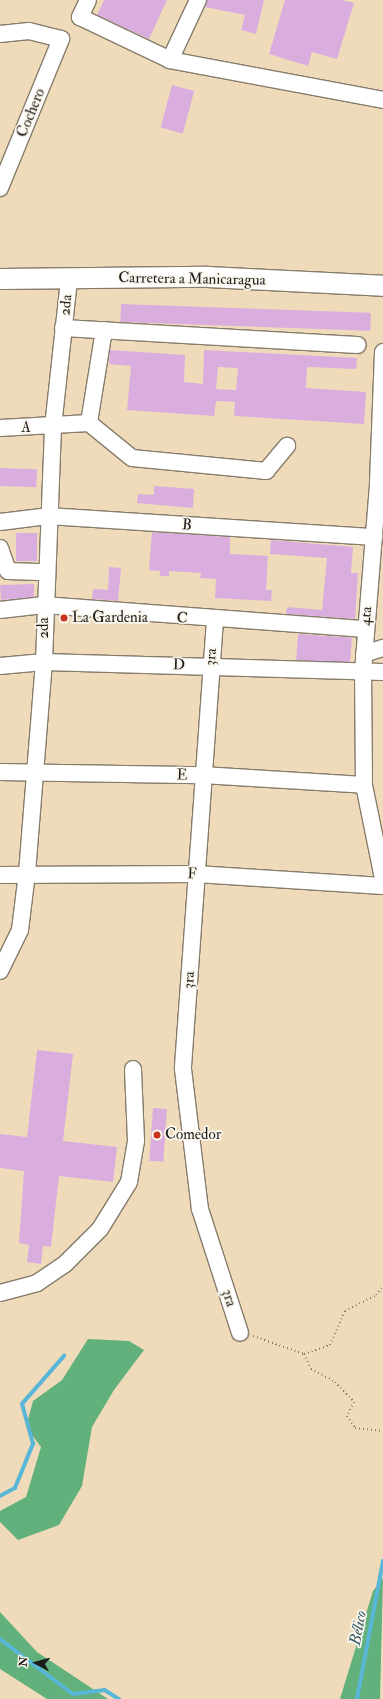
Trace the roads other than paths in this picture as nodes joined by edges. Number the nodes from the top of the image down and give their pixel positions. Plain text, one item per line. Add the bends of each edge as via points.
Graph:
1 (88, 0) edge
2 (198, 0) edge
3 (0, 34) edge
4 (170, 60) junction
5 (383, 100) edge
6 (0, 188) edge
7 (0, 279) edge
8 (69, 279) junction
9 (383, 286) edge
10 (64, 328) junction
11 (104, 330) junction
12 (358, 345) dead end
13 (383, 352) edge
14 (89, 423) junction
15 (53, 427) junction
16 (0, 428) edge
17 (287, 446) dead end
18 (380, 484) edge
19 (48, 516) junction
20 (0, 522) edge
21 (374, 537) junction
22 (0, 548) edge
23 (378, 563) edge
24 (45, 572) junction
25 (383, 582) edge
26 (369, 590) junction
27 (44, 605) junction
28 (0, 610) edge
29 (215, 620) junction
30 (365, 629) junction
31 (383, 648) edge
32 (364, 654) junction
33 (44, 662) junction
34 (0, 666) edge
35 (210, 666) junction
36 (363, 670) junction
37 (383, 672) edge
38 (35, 770) junction
39 (0, 772) edge
40 (202, 775) junction
41 (364, 785) junction
42 (27, 874) junction
43 (196, 874) junction
44 (0, 875) edge
45 (383, 878) edge
46 (383, 886) edge
47 (0, 972) edge
48 (133, 1069) dead end
49 (0, 1293) edge
50 (240, 1332) road end

1 - 4 street via 80,17
2 - 4 street
3 - 6 street, Cochero via 29,31 61,39
4 - 5 street
7 - 8 main road, Carretera a Manicaragua
8 - 9 main road, Carretera a Manicaragua via 208,277
8 - 10 street, 2da
10 - 11 street
10 - 15 street, 2da
11 - 12 street
11 - 14 street
13 - 18 street, 4ta
14 - 15 street, A
14 - 17 street via 132,458 266,471
15 - 16 street, A
15 - 19 street, 2da
18 - 21 street, 4ta
19 - 20 street, B
19 - 21 street, B
19 - 24 street, 2da
21 - 23 street, 4ta
22 - 24 street via 8,571
23 - 26 street, 4ta
24 - 27 street, 2da
25 - 26 street
26 - 30 street, 4ta
27 - 28 street, C
27 - 29 street, C
27 - 33 street, 2da
29 - 30 street, C
29 - 35 street, 3ra
30 - 32 street, 4ta
31 - 32 street
32 - 36 street, 4ta
33 - 34 street, D
33 - 35 street, D
33 - 38 street, 2da
35 - 36 street, D
35 - 40 street, 3ra
36 - 37 street, D
36 - 41 street, 4ta
38 - 39 street, E
38 - 40 street, E
38 - 42 street, 2da
40 - 41 street, E
40 - 43 street, 3ra
41 - 45 street, 4ta
42 - 43 street, F
42 - 44 street, F
42 - 47 street, 2da via 20,930
43 - 46 street, F
43 - 50 street, 3ra via 184,1069 200,1209
48 - 49 street via 136,1140 129,1182 100,1229 65,1264 37,1283

